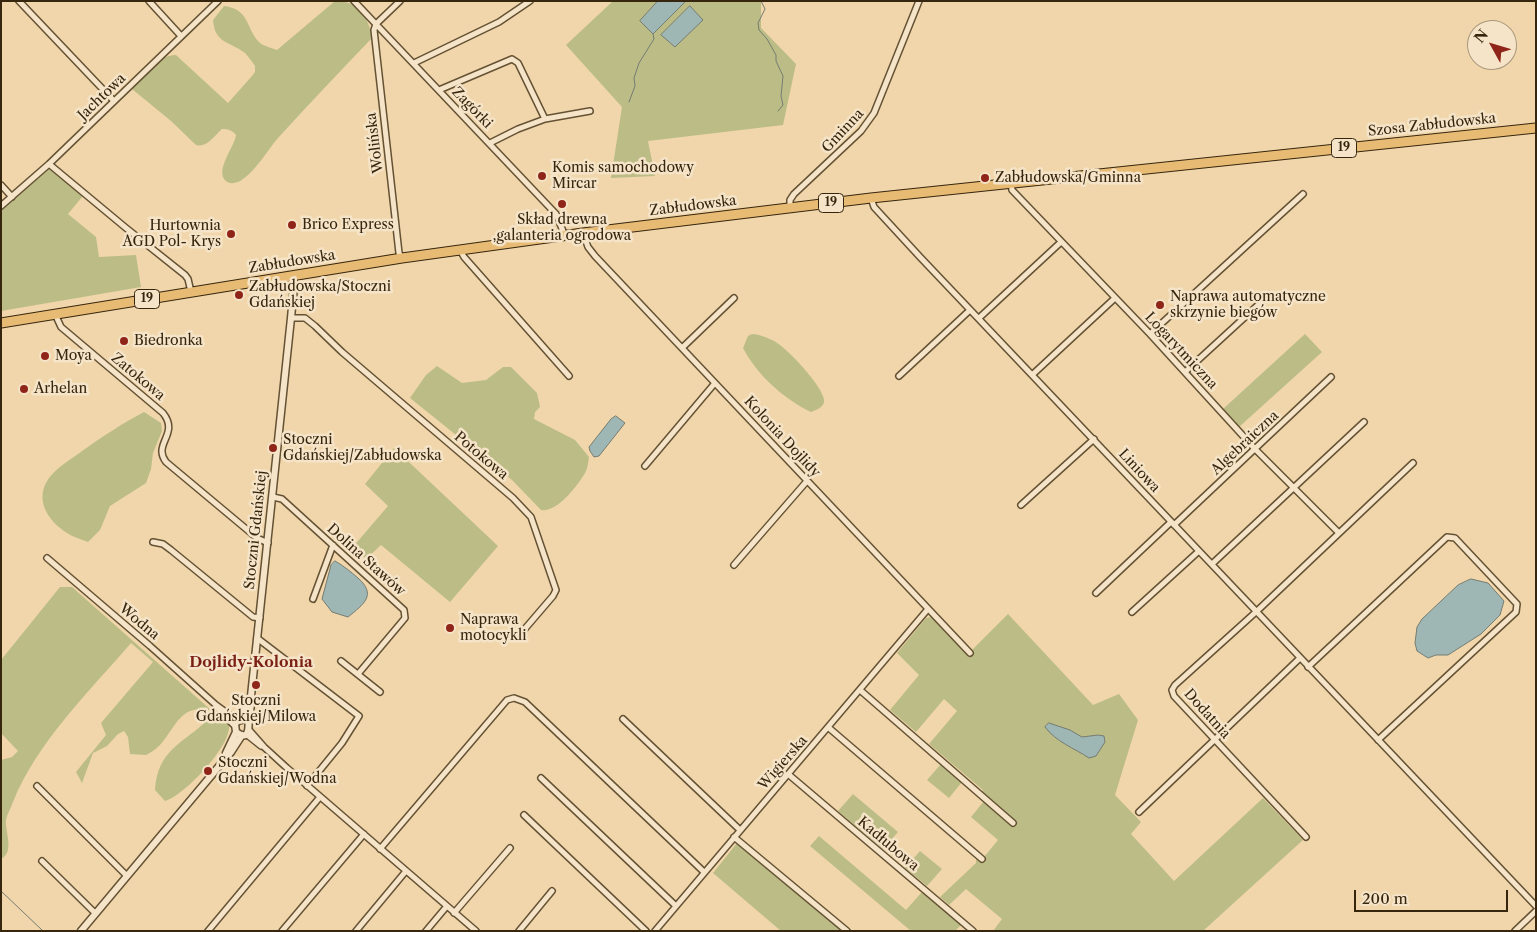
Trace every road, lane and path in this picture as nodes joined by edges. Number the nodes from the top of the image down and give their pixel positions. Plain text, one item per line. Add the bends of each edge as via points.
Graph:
1 (19, 1) edge
2 (149, 1) edge
3 (218, 1) edge
4 (354, 1) edge
5 (400, 1) edge
6 (530, 1) edge
7 (919, 1) edge
8 (376, 24) junction
9 (181, 36) junction
10 (414, 63) junction
11 (439, 90) junction
12 (114, 101) junction
13 (590, 111) dead end
14 (546, 119) junction
15 (1536, 128) edge
16 (490, 143) junction
17 (49, 164) junction
18 (1153, 168) joint
19 (1011, 182) junction
20 (1, 185) edge
21 (1303, 194) dead end
22 (12, 197) junction
23 (871, 198) junction
24 (1, 206) edge
25 (790, 208) junction
26 (584, 234) junction
27 (566, 236) junction
28 (1061, 242) junction
29 (460, 250) junction
30 (402, 258) junction
31 (292, 276) junction
32 (191, 292) junction
33 (1269, 295) dead end
34 (734, 298) dead end
35 (1115, 298) junction
36 (970, 310) junction
37 (55, 314) junction
38 (291, 318) junction
39 (979, 318) junction
40 (1, 323) edge
41 (1150, 334) junction
42 (682, 348) junction
43 (1185, 372) junction
44 (1032, 375) junction
45 (569, 376) dead end
46 (900, 376) dead end
47 (1331, 377) dead end
48 (715, 383) junction
49 (1364, 422) dead end
50 (1094, 439) junction
51 (1256, 449) junction
52 (1413, 463) dead end
53 (645, 466) dead end
54 (807, 481) junction
55 (1294, 487) junction
56 (272, 497) junction
57 (1021, 505) dead end
58 (1173, 523) junction
59 (1339, 533) junction
60 (153, 542) dead end
61 (268, 543) junction
62 (333, 545) junction
63 (1199, 551) junction
64 (47, 558) dead end
65 (1212, 564) junction
66 (734, 565) dead end
67 (1096, 593) dead end
68 (313, 599) dead end
69 (928, 609) junction
70 (1257, 611) junction
71 (1132, 612) dead end
72 (260, 618) junction
73 (523, 631) dead end
74 (257, 638) junction
75 (970, 653) dead end
76 (1300, 658) junction
77 (341, 661) dead end
78 (1308, 667) junction
79 (358, 674) junction
80 (860, 690) junction
81 (380, 692) dead end
82 (623, 719) dead end
83 (242, 728) junction
84 (828, 728) junction
85 (1214, 739) junction
86 (1378, 740) junction
87 (788, 774) junction
88 (542, 778) dead end
89 (37, 786) dead end
90 (307, 786) junction
91 (320, 797) junction
92 (1139, 812) dead end
93 (524, 815) dead end
94 (1013, 823) dead end
95 (740, 830) junction
96 (364, 834) junction
97 (734, 837) junction
98 (1306, 837) dead end
99 (510, 848) dead end
100 (380, 849) junction
101 (982, 859) dead end
102 (42, 861) dead end
103 (406, 871) junction
104 (704, 872) junction
105 (127, 876) junction
106 (552, 891) dead end
107 (447, 906) junction
108 (676, 906) junction
109 (1536, 906) edge
110 (1536, 911) edge
111 (95, 913) junction
112 (454, 913) junction
113 (659, 929) edge
114 (81, 931) edge
115 (208, 931) edge
116 (282, 931) edge
117 (356, 931) edge
118 (426, 931) edge
119 (476, 931) edge
120 (519, 931) edge
121 (646, 931) edge
122 (847, 931) edge
123 (972, 931) edge
124 (1514, 931) edge

1 - 12 street
2 - 9 street
3 - 9 street, Jachtowa
4 - 8 street, Zagórki
5 - 8 street
6 - 10 street via 499,22
7 - 25 street, Gminna via 870,120 794,194
8 - 10 street, Zagórki
8 - 30 street, Wolińska via 374,30
9 - 12 street, Jachtowa
10 - 11 street, Zagórki
11 - 14 street via 512,59 518,63
11 - 16 street, Zagórki
12 - 17 street, Jachtowa
13 - 14 street
14 - 16 street
15 - 18 highway, Szosa Zabłudowska / 19
16 - 27 street, Zagórki via 556,214
17 - 22 street, Jachtowa
17 - 32 street via 185,275
18 - 19 highway, Zabłudowska / 19
19 - 23 highway, Zabłudowska / 19
19 - 28 street, Logarytmiczna via 1012,190
20 - 22 street
21 - 41 street
22 - 24 street, Jachtowa
23 - 25 highway, Zabłudowska / 19
23 - 36 street, Liniowa via 874,207
25 - 26 highway, Zabłudowska / 19
26 - 27 highway, Zabłudowska / 19
26 - 42 street, Kolonia Dojlidy via 595,256
27 - 29 highway, Zabłudowska / 19
28 - 35 street, Logarytmiczna
28 - 39 street
29 - 30 highway, Zabłudowska / 19
29 - 45 street
30 - 31 highway, Zabłudowska / 19
31 - 32 highway, Zabłudowska / 19
31 - 38 street, Stoczni Gdańskiej
32 - 37 highway, Zabłudowska / 19
33 - 43 street
34 - 42 street
35 - 41 street, Logarytmiczna
35 - 44 street
36 - 39 street, Liniowa
36 - 46 street
37 - 40 highway, Zabłudowska / 19
37 - 61 street, Zatokowa via 61,327 169,420 161,452 166,462 257,538
38 - 56 street, Stoczni Gdańskiej
38 - 73 street, Potokowa via 305,318 315,326 531,517 556,590
39 - 44 street, Liniowa
41 - 43 street, Logarytmiczna
42 - 48 street, Kolonia Dojlidy
43 - 51 street, Logarytmiczna
44 - 50 street, Liniowa
47 - 51 street, Algebraiczna
48 - 53 street
48 - 54 street, Kolonia Dojlidy
49 - 55 street
50 - 57 street
50 - 58 street, Liniowa
51 - 55 street, Logarytmiczna
51 - 58 street, Algebraiczna
52 - 59 street
54 - 66 street
54 - 69 street, Kolonia Dojlidy
55 - 59 street, Logarytmiczna
55 - 65 street
56 - 61 street, Stoczni Gdańskiej
56 - 62 street, Dolina Stawów via 282,499
58 - 63 street, Liniowa
58 - 67 street, Algebraiczna
59 - 70 street
60 - 72 street via 163,544 253,617
61 - 72 street, Stoczni Gdańskiej
62 - 68 street
62 - 79 street, Dolina Stawów via 405,613 405,618
63 - 65 street, Liniowa
63 - 71 street
64 - 83 street, Wodna
65 - 70 street, Liniowa
69 - 75 street, Kolonia Dojlidy
69 - 80 street, Wigierska
70 - 76 street, Liniowa
70 - 85 street, Dodatnia via 1172,690
72 - 74 street, Stoczni Gdańskiej
74 - 83 street, Stoczni Gdańskiej via 251,696
74 - 90 street via 359,716 342,744
76 - 78 street, Liniowa
76 - 85 street
77 - 79 street
78 - 86 street, Liniowa
78 - 86 street via 1447,537 1455,538 1517,604 1516,612
79 - 81 street
80 - 84 street, Wigierska
80 - 94 street
82 - 95 street
83 - 90 street, Wodna
83 - 105 street, Stoczni Gdańskiej via 224,759
84 - 87 street, Wigierska
84 - 101 street
85 - 92 street
85 - 98 street, Dodatnia
86 - 109 street, Liniowa
87 - 95 street, Wigierska
87 - 123 street, Kadłubowa
88 - 108 street
89 - 105 street
90 - 91 street, Wodna
91 - 96 street, Wodna
91 - 115 street
93 - 121 street
95 - 97 street, Wigierska
96 - 100 street, Wodna
96 - 116 street
97 - 104 street, Wigierska
97 - 122 street
99 - 112 street
100 - 103 street, Wodna
100 - 104 street via 507,700 514,698 525,702
102 - 111 street
103 - 107 street, Wodna
103 - 117 street
104 - 108 street, Wigierska
105 - 111 street, Stoczni Gdańskiej
106 - 120 street
107 - 112 street, Wodna
107 - 118 street
108 - 113 street, Wigierska
110 - 124 street
111 - 114 street, Stoczni Gdańskiej
112 - 119 street, Wodna

